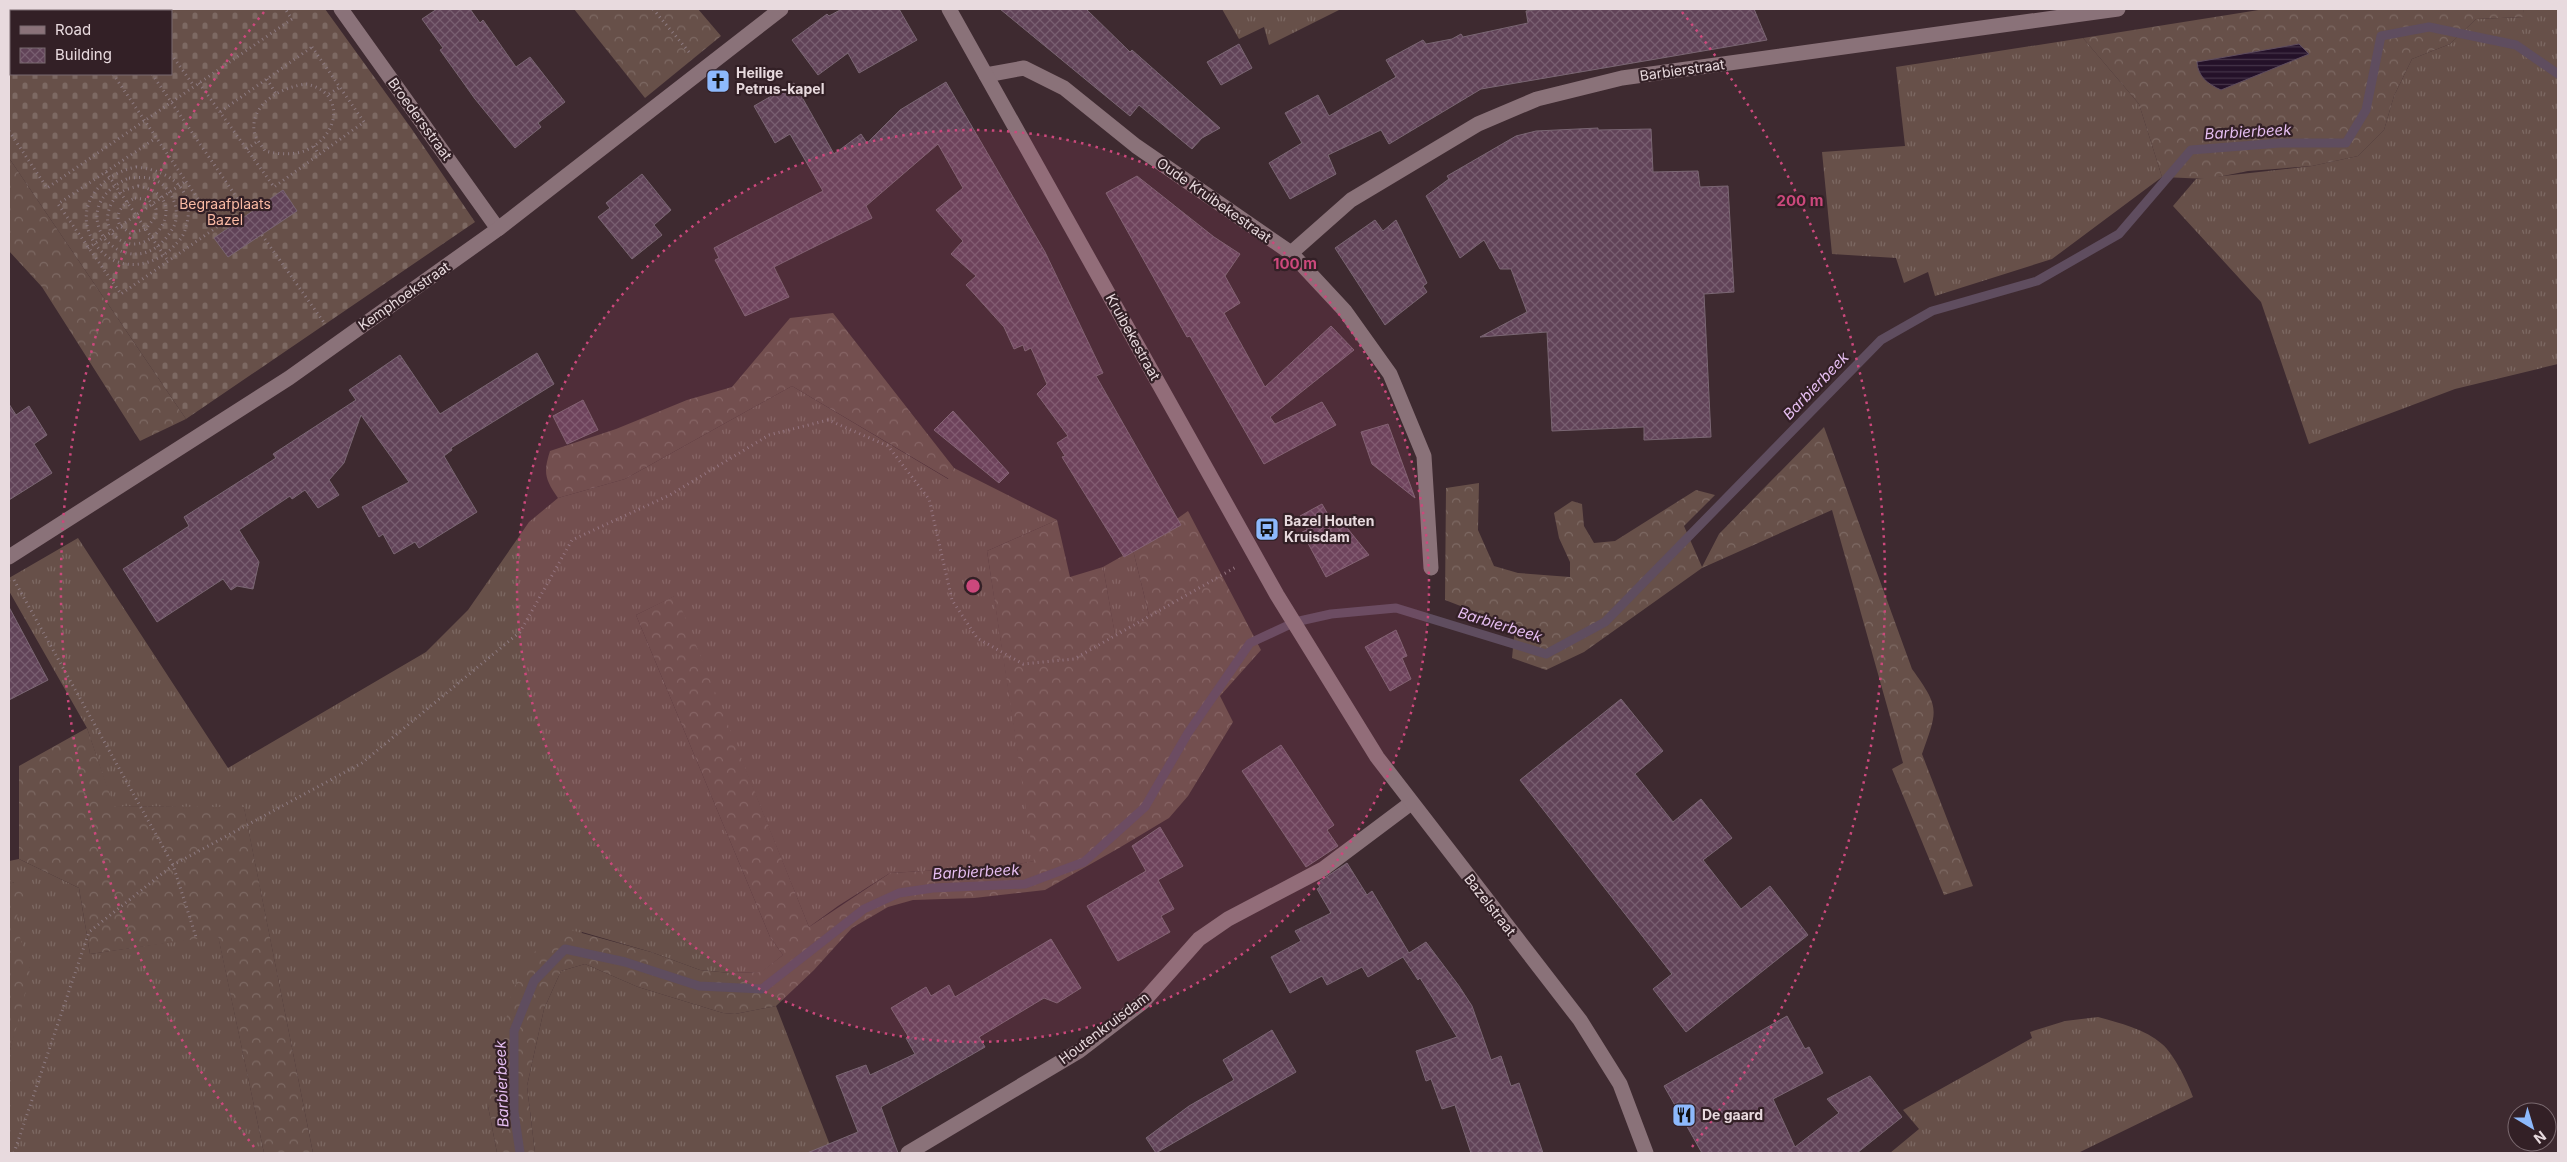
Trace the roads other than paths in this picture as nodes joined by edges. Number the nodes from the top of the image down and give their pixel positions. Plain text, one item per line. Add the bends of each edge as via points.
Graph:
1 (341, 9) edge
2 (781, 9) edge
3 (949, 9) edge
4 (2118, 9) edge
5 (986, 75) junction
6 (498, 229) junction
7 (1291, 253) junction
8 (9, 558) edge
9 (1431, 568) dead end
10 (1320, 664) joint
11 (1411, 803) junction
12 (908, 1153) edge
13 (1646, 1153) edge

1 - 6 street, Broedersstraat
2 - 6 street, Kemphoekstraat
3 - 5 street, Kruibekestraat
4 - 7 street, Barbierstraat via 1622,78 1537,99 1478,124 1351,200
5 - 7 street, Oude Kruibekestraat via 1024,68 1064,88 1136,146
5 - 10 street, Kruibekestraat via 1277,595
6 - 8 street, Kemphoekstraat via 281,384
7 - 9 street, Oude Kruibekestraat via 1345,312 1390,374 1424,456
10 - 11 street, Bazelstraat via 1377,757
11 - 12 street, Houtenkruisdam via 1323,868 1228,919 1199,939 1144,1002 1078,1051
11 - 13 street, Bazelstraat via 1580,1020 1620,1084

